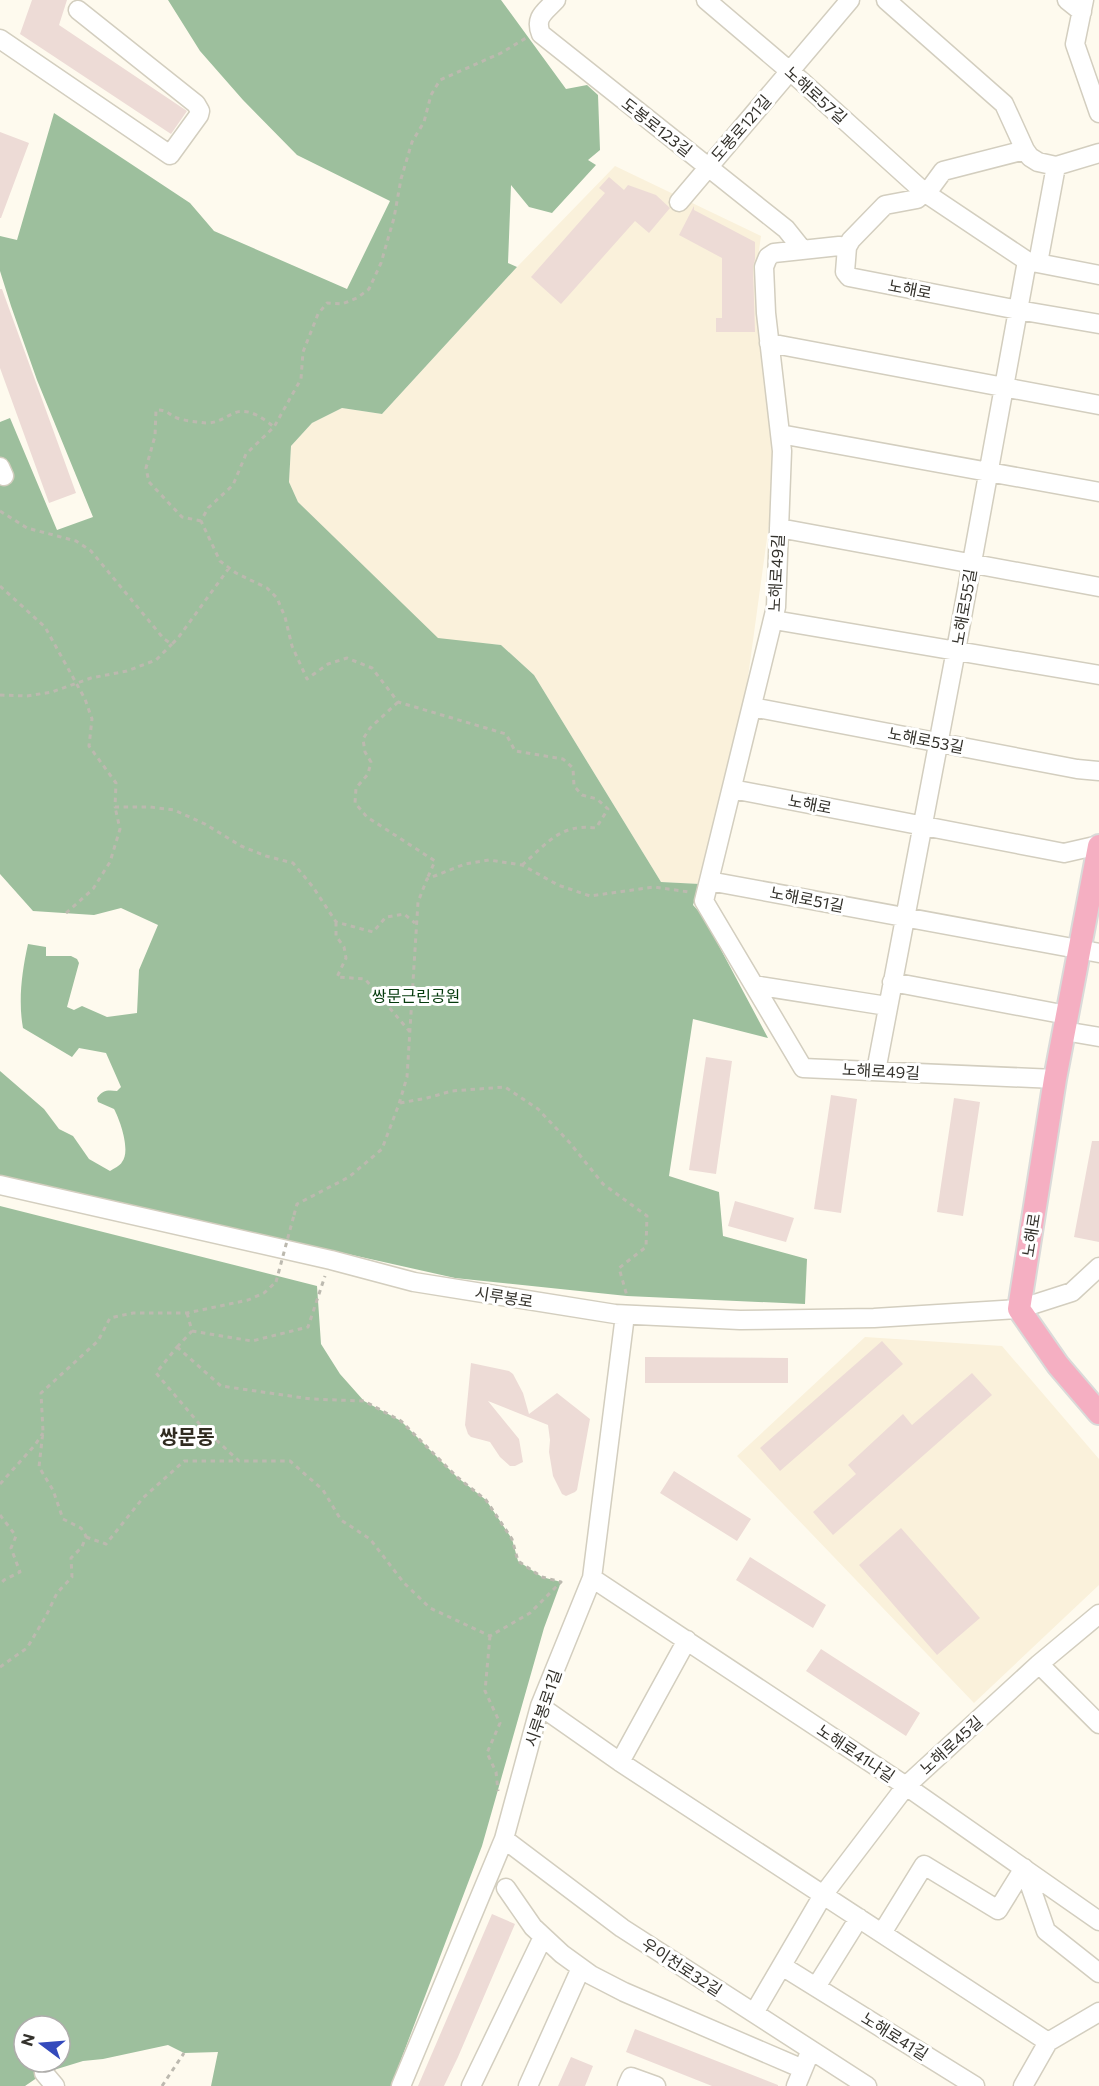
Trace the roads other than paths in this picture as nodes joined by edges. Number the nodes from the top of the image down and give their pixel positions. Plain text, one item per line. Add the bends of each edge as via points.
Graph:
1 (556, 0) edge
2 (706, 0) edge
3 (850, 0) edge
4 (886, 0) edge
5 (1067, 0) edge
6 (1083, 6) edge
7 (78, 10) dead end
8 (0, 39) edge
9 (790, 71) junction
10 (1099, 113) edge
11 (1025, 150) junction
12 (1099, 153) edge
13 (1056, 166) junction
14 (708, 167) junction
15 (924, 192) junction
16 (679, 202) dead end
17 (847, 247) junction
18 (802, 249) junction
19 (1032, 262) junction
20 (1099, 275) edge
21 (1017, 310) junction
22 (1099, 324) edge
23 (769, 344) junction
24 (1004, 387) junction
25 (1099, 405) edge
26 (780, 434) junction
27 (988, 471) junction
28 (1099, 492) edge
29 (779, 528) junction
30 (972, 563) junction
31 (1099, 587) edge
32 (774, 620) junction
33 (956, 650) junction
34 (1099, 675) edge
35 (752, 707) junction
36 (938, 742) junction
37 (1099, 771) edge
38 (732, 789) junction
39 (922, 826) junction
40 (1099, 846) edge
41 (708, 888) junction
42 (904, 917) junction
43 (1090, 951) edge
44 (892, 982) junction
45 (754, 985) junction
46 (887, 1006) junction
47 (1066, 1023) junction
48 (1099, 1037) edge
49 (876, 1071) junction
50 (1055, 1079) junction
51 (0, 1185) edge
52 (1099, 1267) edge
53 (1019, 1309) junction
54 (625, 1315) junction
55 (1099, 1413) edge
56 (592, 1578) junction
57 (1099, 1614) edge
58 (687, 1640) junction
59 (1040, 1664) junction
60 (540, 1706) junction
61 (1099, 1724) edge
62 (620, 1762) junction
63 (906, 1786) junction
64 (504, 1839) junction
65 (1024, 1868) junction
66 (506, 1888) dead end
67 (823, 1895) junction
68 (859, 1918) junction
69 (1099, 1921) edge
70 (882, 1933) junction
71 (543, 1937) junction
72 (782, 1966) junction
73 (581, 1968) junction
74 (1099, 1973) edge
75 (816, 1987) junction
76 (1099, 2012) edge
77 (754, 2013) junction
78 (1048, 2042) junction
79 (811, 2050) junction
80 (803, 2068) junction
81 (401, 2086) edge
82 (471, 2086) edge
83 (528, 2086) edge
84 (627, 2086) edge
85 (656, 2086) edge
86 (796, 2086) edge
87 (867, 2086) edge
88 (975, 2086) edge
89 (1023, 2086) edge

1 - 14 street, 도봉로123길 via 538,19 541,34
2 - 9 street, 노해로57길
3 - 9 street, 도봉로121길
4 - 11 street via 1004,104
5 - 6 street
6 - 10 street via 1075,44
7 - 8 street via 196,104 200,115 170,155
9 - 14 street, 도봉로121길
9 - 15 street, 노해로57길
11 - 13 street via 1038,162
11 - 15 street via 943,171
12 - 13 street
13 - 19 street, 노해로55길
14 - 16 street, 도봉로121길
14 - 18 street, 도봉로123길 via 786,229
15 - 17 street via 917,199 885,205
15 - 19 street, 노해로57길
17 - 18 street, 노해로49길
17 - 21 street, 노해로 via 845,272 849,277
18 - 23 street, 노해로49길 via 774,253 764,267
19 - 20 street, 노해로57길
19 - 21 street, 노해로55길
21 - 22 street, 노해로
21 - 24 street, 노해로55길
23 - 24 street
23 - 26 street, 노해로49길
24 - 25 street
24 - 27 street, 노해로55길
26 - 27 street
26 - 29 street, 노해로49길
27 - 28 street
27 - 30 street, 노해로55길
29 - 30 street
29 - 32 street, 노해로49길
30 - 31 street
30 - 33 street, 노해로55길
32 - 33 street
32 - 35 street, 노해로49길
33 - 34 street
33 - 36 street, 노해로55길
35 - 36 street, 노해로53길
35 - 38 street, 노해로49길
36 - 37 street, 노해로53길
36 - 39 street
38 - 39 street, 노해로
38 - 41 street, 노해로49길
39 - 40 street, 노해로 via 1064,853
39 - 42 street
40 - 43 main road, 노해로
41 - 42 street, 노해로51길
41 - 45 street, 노해로49길 via 704,901
42 - 43 street, 노해로51길
42 - 44 street
43 - 47 main road, 노해로
44 - 46 street
44 - 47 street
45 - 46 street
45 - 49 street, 노해로49길 via 803,1068
46 - 49 street
47 - 48 street
47 - 50 main road, 노해로
49 - 50 street, 노해로49길
50 - 53 main road, 노해로
51 - 54 street, 시루봉로 via 414,1282
52 - 53 street, 시루봉로 via 1072,1292
53 - 54 street, 시루봉로 via 874,1318 740,1320
53 - 55 main road via 1058,1365
54 - 56 street, 시루봉로1길
56 - 58 street, 노해로41나길
56 - 60 street, 시루봉로1길
57 - 59 street, 노해로45길
58 - 62 street
58 - 63 street, 노해로41나길
59 - 61 street
59 - 63 street, 노해로45길
60 - 62 street
60 - 64 street, 시루봉로1길
62 - 67 street
63 - 65 street, 노해로41나길
63 - 67 street, 노해로45길
64 - 77 street, 우이천로32길 via 621,1928
64 - 81 street, 시루봉로1길
65 - 69 street, 노해로41나길
65 - 70 street via 998,1910 924,1865
65 - 74 street via 1046,1931
66 - 71 street
67 - 68 street
67 - 72 street, 노해로45길
68 - 70 street
68 - 75 street
70 - 78 street
71 - 73 street
71 - 82 street
72 - 75 street, 노해로41길
72 - 77 street, 노해로45길
73 - 80 street via 624,1992
73 - 83 street
75 - 88 street, 노해로41길
76 - 78 street
77 - 79 street, 우이천로32길
78 - 89 street
79 - 80 street
79 - 87 street, 우이천로32길
80 - 86 street
84 - 85 street via 631,2078

